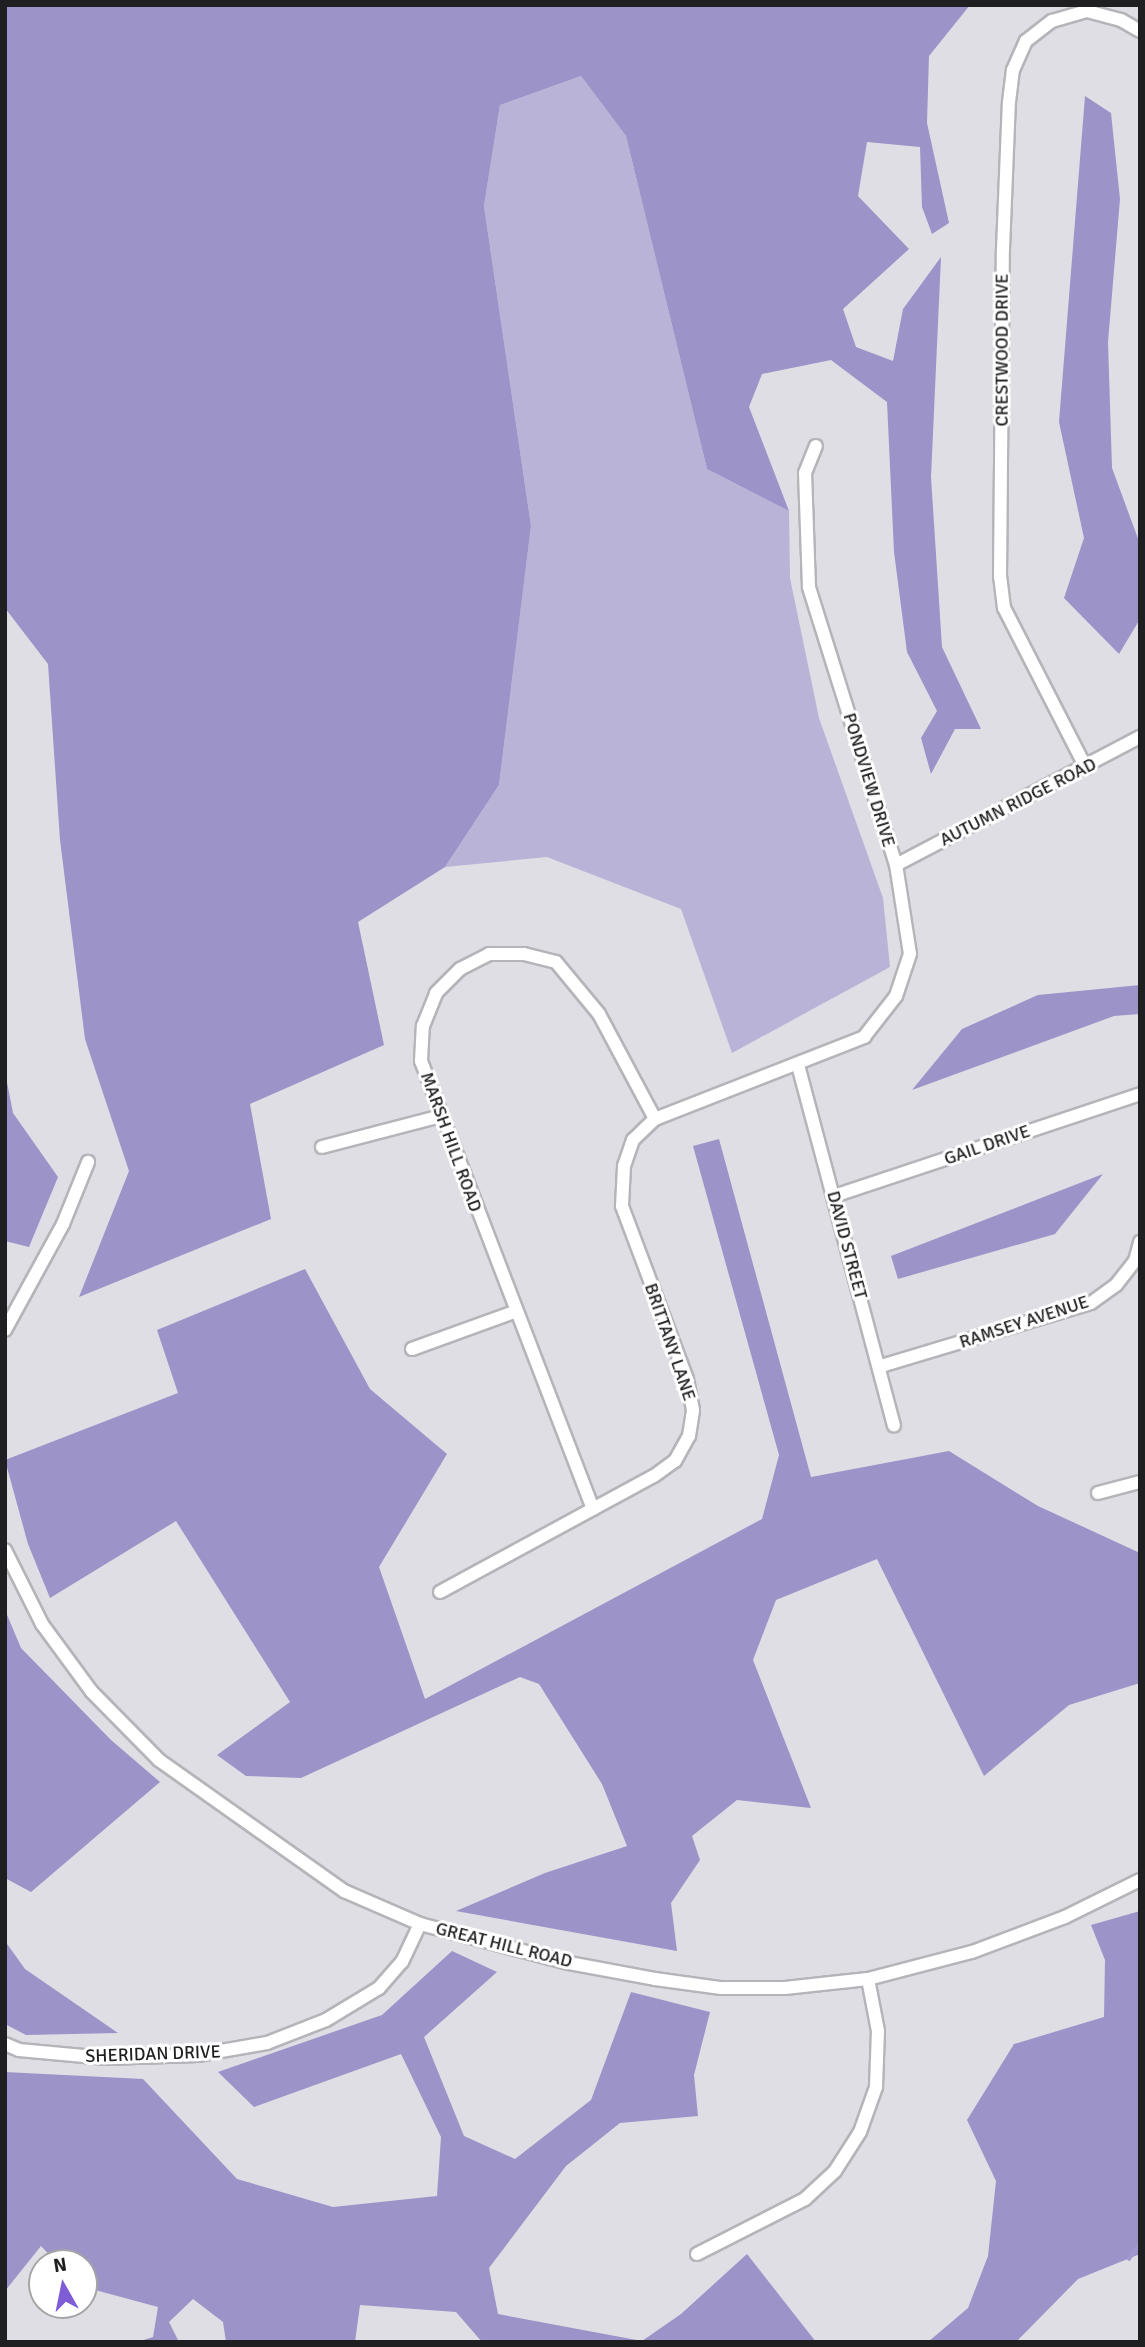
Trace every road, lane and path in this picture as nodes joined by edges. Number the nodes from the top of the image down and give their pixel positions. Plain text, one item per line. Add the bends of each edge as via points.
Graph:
1 (1140, 31) edge
2 (816, 446) dead end
3 (1140, 737) edge
4 (1086, 768) junction
5 (896, 865) junction
6 (798, 1065) junction
7 (1140, 1094) edge
8 (441, 1116) junction
9 (655, 1119) junction
10 (322, 1147) dead end
11 (88, 1162) dead end
12 (834, 1196) junction
13 (1140, 1242) edge
14 (514, 1312) junction
15 (5, 1330) edge
16 (412, 1349) dead end
17 (881, 1367) junction
18 (894, 1425) dead end
19 (1140, 1482) edge
20 (1098, 1493) dead end
21 (593, 1509) junction
22 (5, 1550) edge
23 (440, 1592) dead end
24 (1140, 1880) edge
25 (420, 1924) junction
26 (868, 1979) junction
27 (5, 2043) edge
28 (697, 2254) dead end

1 - 4 street, CRESTWOOD DRIVE via 1121,20 1087,11 1052,21 1026,41 1013,70 1009,102 1003,249 1004,608
2 - 5 street, PONDVIEW DRIVE via 805,474 809,587
3 - 4 street, AUTUMN RIDGE ROAD
4 - 5 street, AUTUMN RIDGE ROAD
5 - 6 street, PONDVIEW DRIVE via 909,954 896,996 864,1037
6 - 9 street, BRITTANY LANE
6 - 12 street, DAVID STREET
7 - 12 street, GAIL DRIVE
8 - 9 street, MARSH HILL ROAD via 421,1060 423,1026 436,993 460,969 489,954 524,954 556,962 577,983 599,1014
8 - 10 street
8 - 14 street, MARSH HILL ROAD
9 - 21 street, BRITTANY LANE via 633,1140 624,1166 622,1206 687,1379 691,1423 675,1461
11 - 15 street via 63,1224
12 - 17 street, DAVID STREET
13 - 17 street, RAMSEY AVENUE via 1135,1261 1116,1285 1091,1303
14 - 16 street
14 - 21 street, MARSH HILL ROAD
17 - 18 street, DAVID STREET
19 - 20 street
21 - 23 street, BRITTANY LANE
22 - 25 street, GREAT HILL ROAD via 42,1624 92,1692 159,1760 344,1891
24 - 26 street, GREAT HILL ROAD via 1065,1917 972,1952
25 - 26 street, GREAT HILL ROAD via 569,1963 691,1985 785,1989
25 - 27 street, SHERIDAN DRIVE via 402,1962 379,1988 326,2020 267,2043 198,2055 106,2058 19,2050
26 - 28 street via 878,2031 876,2087 860,2132 835,2171 805,2199

